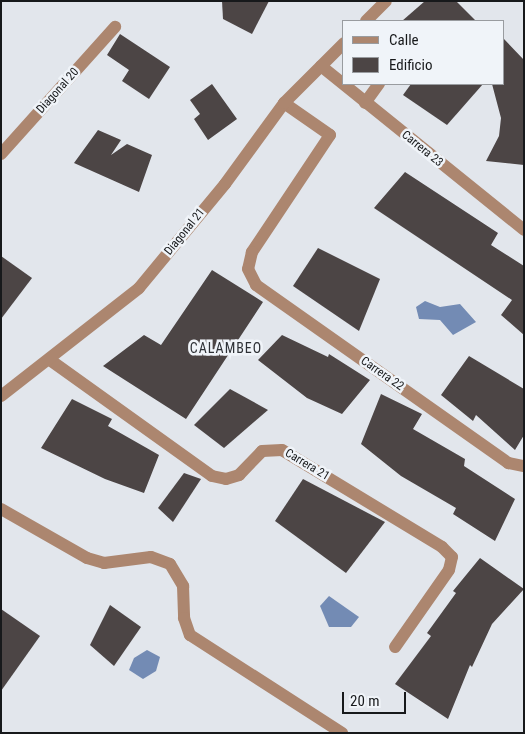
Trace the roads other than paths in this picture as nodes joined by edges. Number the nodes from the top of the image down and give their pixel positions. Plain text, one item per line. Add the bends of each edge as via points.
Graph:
1 (386, 1) edge
2 (367, 20) edge
3 (115, 27) dead end
4 (342, 45) edge
5 (321, 66) junction
6 (342, 84) edge
7 (344, 85) edge
8 (378, 85) edge
9 (284, 103) junction
10 (365, 103) junction
11 (1, 154) edge
12 (524, 230) edge
13 (50, 360) junction
14 (1, 396) edge
15 (524, 466) edge
16 (1, 509) edge
17 (394, 647) dead end
18 (342, 733) edge

1 - 2 street
3 - 11 street, Diagonal 20
4 - 5 street, Diagonal 21
5 - 6 street, Carrera 23
5 - 9 street, Diagonal 21
7 - 10 street, Carrera 23
8 - 10 street
9 - 13 street, Diagonal 21 via 225,184 139,288
9 - 15 street, Carrera 22 via 330,135 252,252 248,269 256,285 508,463
10 - 12 street, Carrera 23
13 - 14 street, Diagonal 21
13 - 17 street, Carrera 21 via 212,476 226,479 238,475 262,451 282,450 442,547 452,557 450,570
16 - 18 street via 87,558 104,563 151,557 170,564 183,586 184,618 190,635

